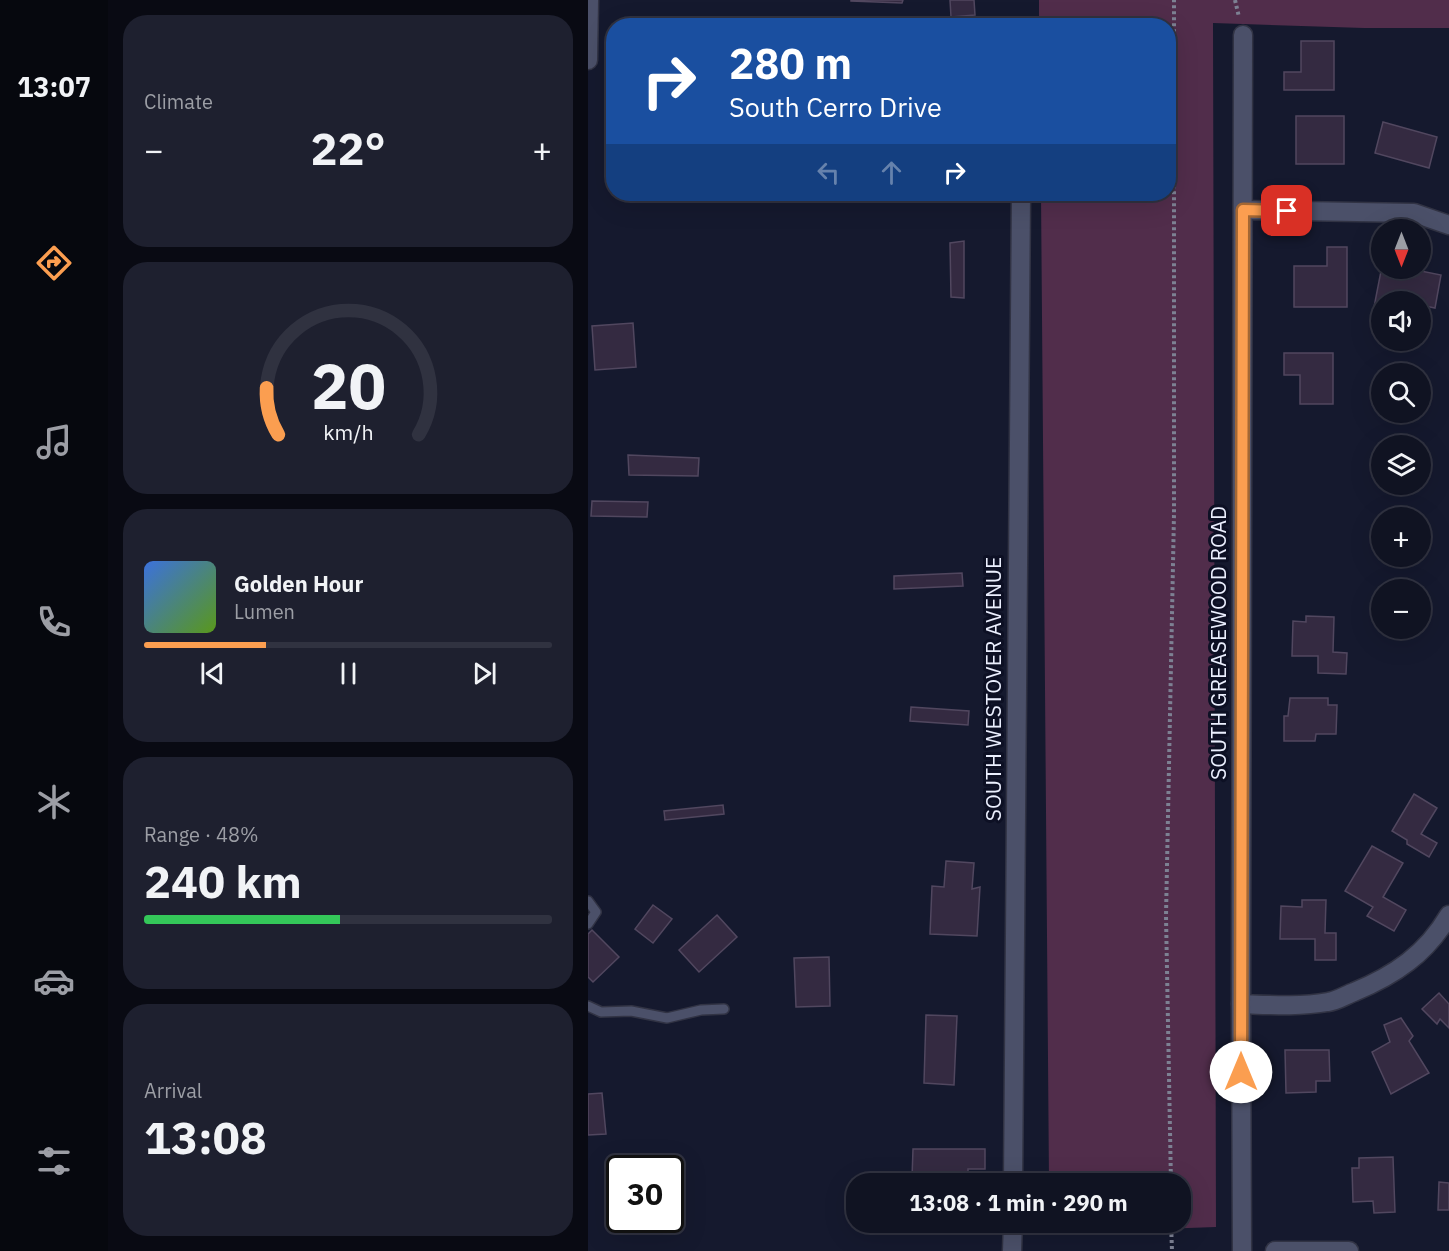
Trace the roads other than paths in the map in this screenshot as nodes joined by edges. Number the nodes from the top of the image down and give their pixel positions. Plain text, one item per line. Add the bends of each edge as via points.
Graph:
1 (589, 0) edge
2 (1243, 35) dead end
3 (588, 60) edge
4 (1021, 201) edge
5 (1243, 210) junction
6 (1449, 225) edge
7 (588, 901) edge
8 (1449, 915) edge
9 (588, 924) edge
10 (1241, 1005) junction
11 (588, 1006) edge
12 (724, 1009) dead end
13 (1013, 1173) edge
14 (1013, 1233) edge
15 (1012, 1251) edge
16 (1242, 1251) edge
17 (1275, 1251) edge
18 (1349, 1251) edge

1 - 3 street
2 - 5 street, SOUTH GREASEWOOD ROAD
4 - 13 street, SOUTH WESTOVER AVENUE
5 - 6 street via 1414,213
5 - 10 street, SOUTH GREASEWOOD ROAD
7 - 9 lane via 596,912
8 - 10 street via 1417,957 1378,982 1331,1002
10 - 16 street, SOUTH GREASEWOOD ROAD
11 - 12 lane via 601,1012 631,1011 667,1018
14 - 15 street
17 - 18 street

